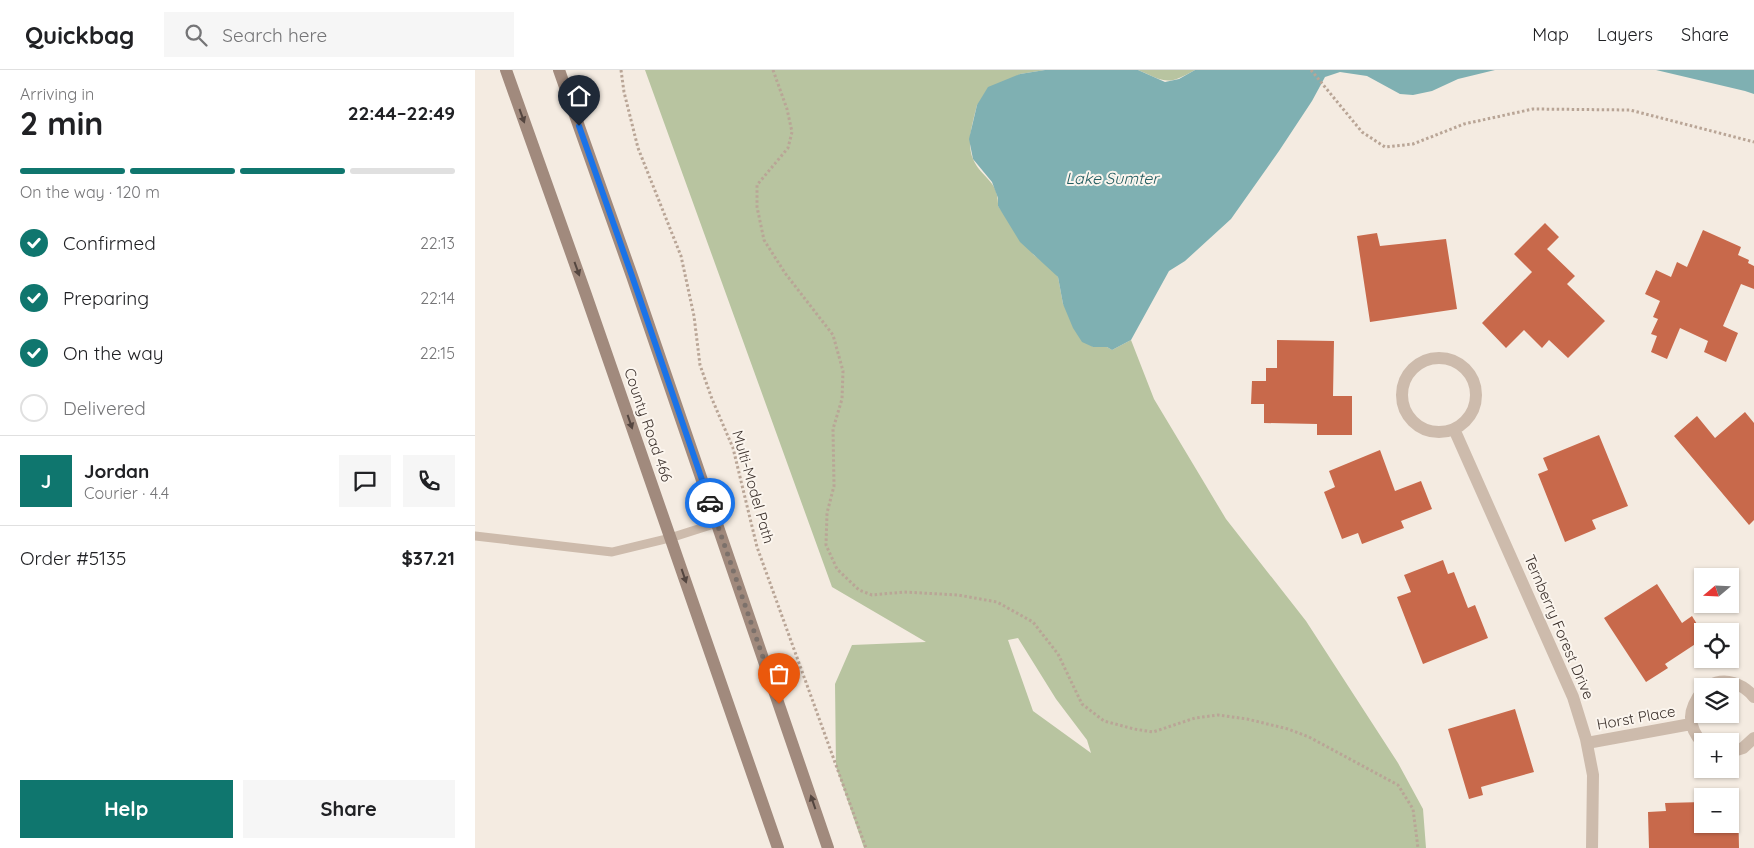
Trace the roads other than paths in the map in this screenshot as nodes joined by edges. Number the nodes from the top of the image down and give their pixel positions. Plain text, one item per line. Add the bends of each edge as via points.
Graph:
1 (506, 70) edge
2 (559, 70) edge
3 (1454, 429) junction
4 (717, 523) junction
5 (475, 536) edge
6 (671, 538) junction
7 (1739, 685) edge
8 (1754, 697) edge
9 (1694, 703) edge
10 (1691, 724) junction
11 (1695, 733) edge
12 (1754, 738) edge
13 (1587, 743) junction
14 (1739, 749) edge
15 (778, 848) edge
16 (828, 848) edge
17 (1593, 848) edge

1 -> 6 main road, County Road 466
2 - 4 main road
3 - 3 street via 1432,432 1412,420 1406,411 1403,388 1407,377 1424,362 1449,360 1470,375 1476,399 1473,412
3 - 13 street, Ternberry Forest Drive via 1555,654
4 - 6 lane
16 -> 4 main road
5 - 6 lane via 612,552
6 -> 15 main road, County Road 466
7 - 8 street
9 - 10 street, Horst Place
10 - 11 street, Horst Place
10 - 13 street, Horst Place
12 - 14 street
13 - 17 street, Ternberry Forest Drive via 1593,775

